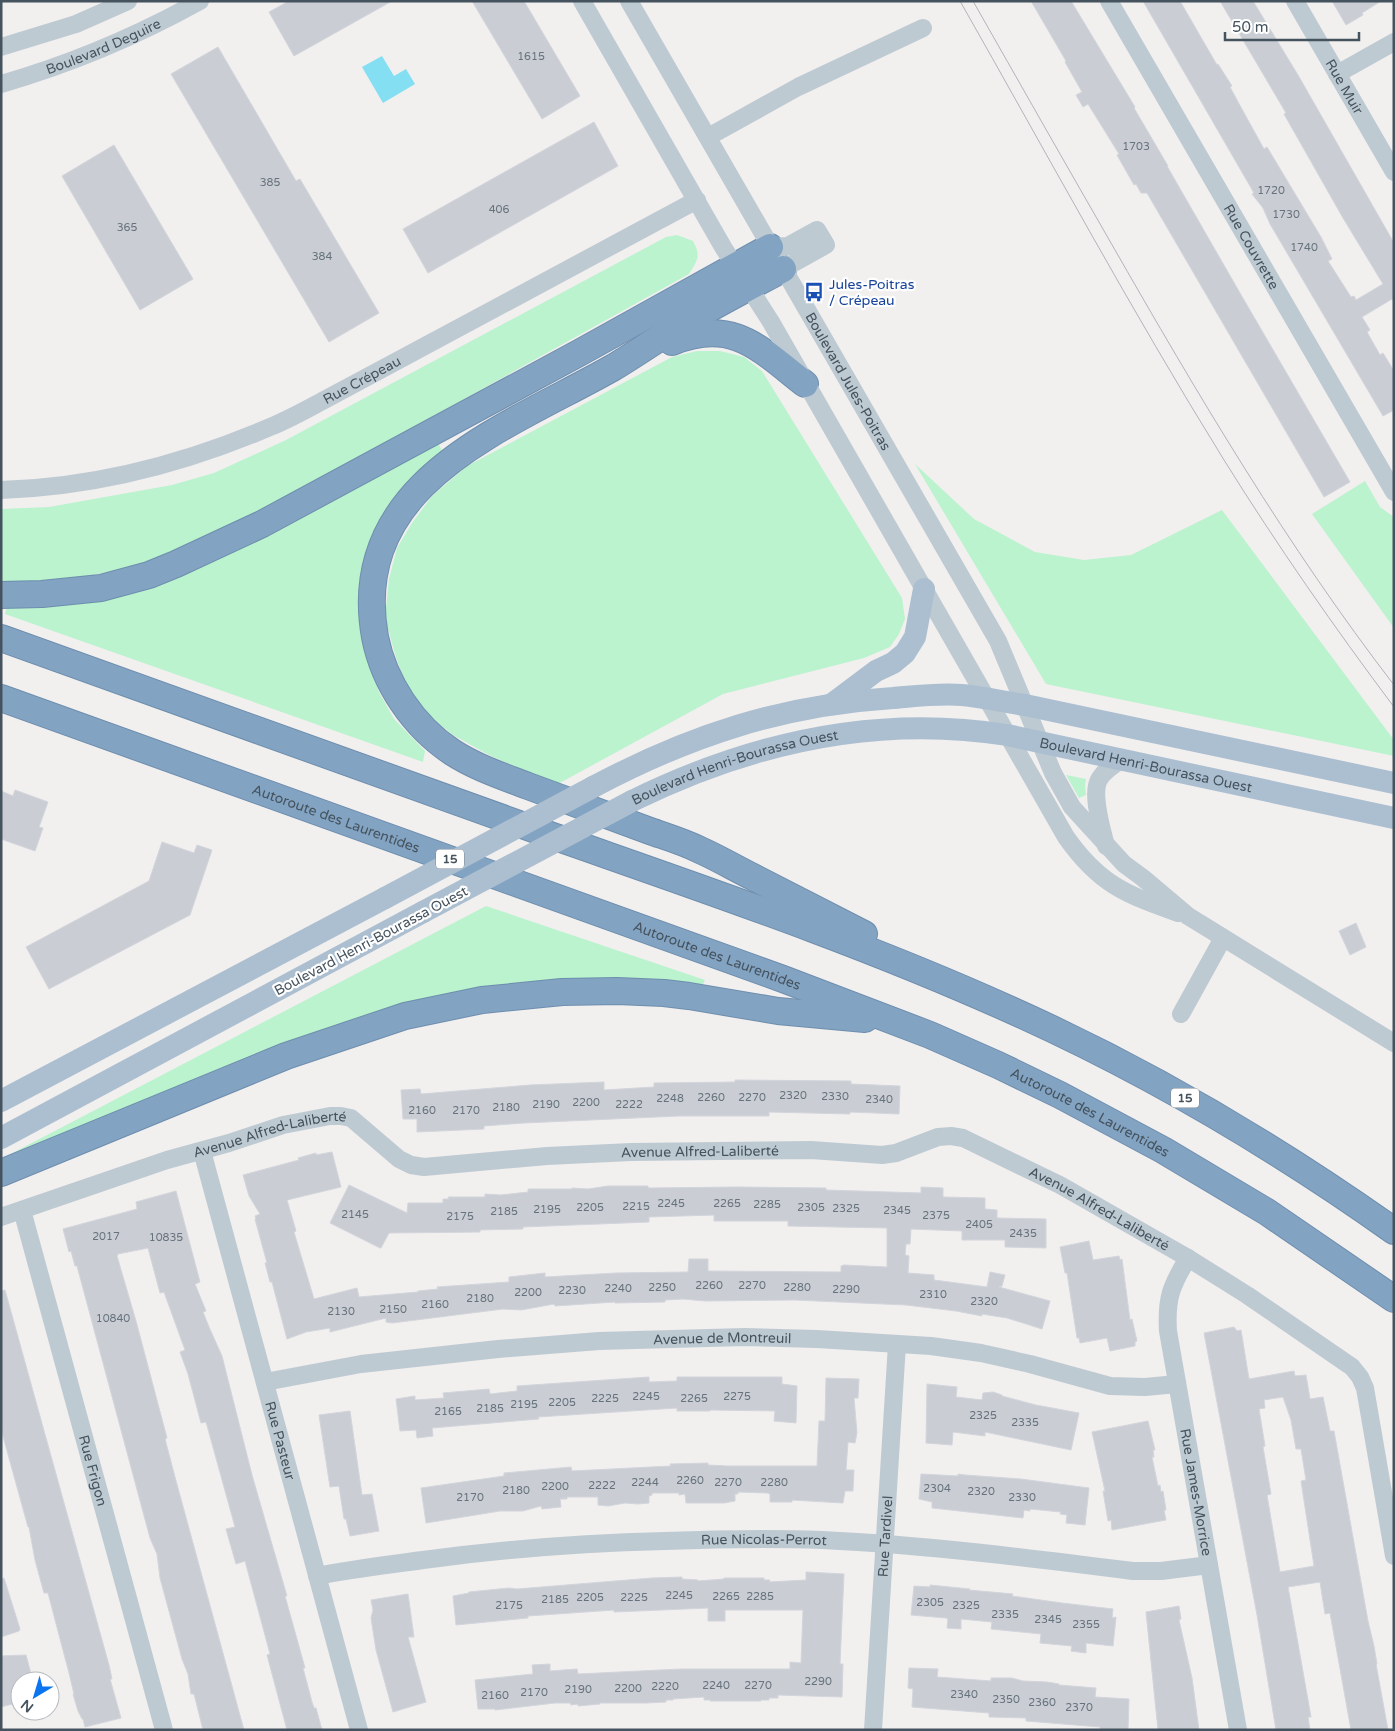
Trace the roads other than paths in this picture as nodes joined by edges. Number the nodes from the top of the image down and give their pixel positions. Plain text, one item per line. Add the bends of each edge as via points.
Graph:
1 (128, 1) edge
2 (200, 1) edge
3 (582, 1) edge
4 (629, 1) edge
5 (1110, 1) edge
6 (1295, 1) edge
7 (923, 28) dead end
8 (1394, 42) edge
9 (1, 47) edge
10 (1337, 74) junction
11 (1, 84) edge
12 (708, 137) junction
13 (1394, 172) edge
14 (697, 200) junction
15 (776, 258) junction
16 (734, 266) junction
17 (750, 287) junction
18 (614, 366) junction
19 (805, 384) junction
20 (1, 490) edge
21 (1394, 492) edge
22 (924, 589) junction
23 (1, 595) edge
24 (1, 638) edge
25 (1, 698) edge
26 (987, 699) junction
27 (832, 704) junction
28 (1025, 705) junction
29 (1007, 735) junction
30 (1040, 742) junction
31 (1121, 760) junction
32 (1394, 783) edge
33 (1394, 818) edge
34 (1106, 846) junction
35 (1188, 916) junction
36 (1224, 938) junction
37 (1015, 1012) junction
38 (1181, 1014) dead end
39 (898, 1022) junction
40 (1394, 1043) edge
41 (1, 1101) edge
42 (1, 1138) edge
43 (202, 1151) junction
44 (1, 1173) edge
45 (22, 1210) junction
46 (1, 1217) edge
47 (1394, 1231) edge
48 (1188, 1258) junction
49 (1394, 1299) edge
50 (897, 1344) junction
51 (265, 1382) junction
52 (1177, 1384) junction
53 (884, 1544) junction
54 (1394, 1556) edge
55 (1210, 1565) junction
56 (317, 1576) junction
57 (164, 1730) edge
58 (359, 1730) edge
59 (874, 1730) edge
60 (1238, 1730) edge

1 - 9 street via 76,24
2 - 11 street, Boulevard Deguire via 100,50
3 - 14 street
4 - 12 street, Boulevard Jules-Poitras
5 - 21 street, Rue Couvrette
6 - 10 street, Rue Muir
7 - 12 street via 798,87
8 - 10 street
10 - 13 street, Rue Muir
12 - 15 street, Boulevard Jules-Poitras
14 - 16 street
14 - 20 street, Rue Crépeau via 271,427 200,454 139,470 77,482
15 - 16 highway
15 - 17 highway
15 - 28 street, Boulevard Jules-Poitras via 998,641
16 - 17 street
16 - 23 highway via 262,524 176,564 100,588
17 - 18 highway
17 - 19 street
18 - 19 highway via 692,335 720,333 744,339
18 - 37 highway via 469,447 431,476 400,512 380,554 372,604 377,647 401,700 426,730 466,760 700,850
19 - 22 street
22 - 26 street
22 - 27 main road via 915,637 905,653
24 - 37 highway, 15 via 721,896 855,946
25 - 39 highway, Autoroute des Laurentides / 15
26 - 27 main road via 951,695
26 - 28 main road
26 - 29 street
27 - 41 main road, bridge via 765,717 717,731 643,762
28 - 30 street, Boulevard Jules-Poitras
28 - 32 main road
29 - 30 main road, Boulevard Henri-Bourassa Ouest
29 - 35 street via 1082,859 1104,879 1133,897
29 - 42 main road, Boulevard Henri-Bourassa Ouest, bridge via 979,730 905,728 858,731 804,739 725,761 632,801
30 - 31 main road, Boulevard Henri-Bourassa Ouest
30 - 34 street, Boulevard Jules-Poitras via 1072,808
31 - 33 main road, Boulevard Henri-Bourassa Ouest
31 - 34 street via 1106,770 1097,783 1097,803
34 - 35 street, Boulevard Jules-Poitras
35 - 36 street
36 - 38 street
36 - 40 street
37 - 47 highway, 15 via 1118,1061 1208,1112 1305,1171
39 - 44 highway via 778,1010 664,993 562,992 482,1000 405,1016 286,1056
39 - 49 highway, Autoroute des Laurentides / 15 via 1013,1072 1139,1136 1300,1233
43 - 45 street, Avenue Alfred-Laliberté
43 - 48 street, Avenue Alfred-Laliberté via 283,1125 335,1115 351,1118 399,1159 424,1167 630,1152 811,1150 882,1155 951,1136 963,1138 1060,1185
43 - 51 street, Rue Pasteur
45 - 46 street, Avenue Alfred-Laliberté
45 - 57 street, Rue Frigon
48 - 52 street, Rue James-Morrice via 1173,1285 1167,1306
48 - 54 street, Avenue Alfred-Laliberté via 1347,1363 1360,1377
50 - 51 street, Avenue de Montreuil via 745,1337 561,1344 378,1362
50 - 52 street, Avenue de Montreuil via 981,1353 1110,1386
50 - 53 street, Rue Tardivel
51 - 56 street, Rue Pasteur
52 - 55 street, Rue James-Morrice
53 - 55 street, Rue Nicolas-Perrot via 1133,1571
53 - 56 street, Rue Nicolas-Perrot via 765,1539 553,1546 458,1555
53 - 59 street, Rue Tardivel
55 - 60 street, Rue James-Morrice
56 - 58 street, Rue Pasteur

